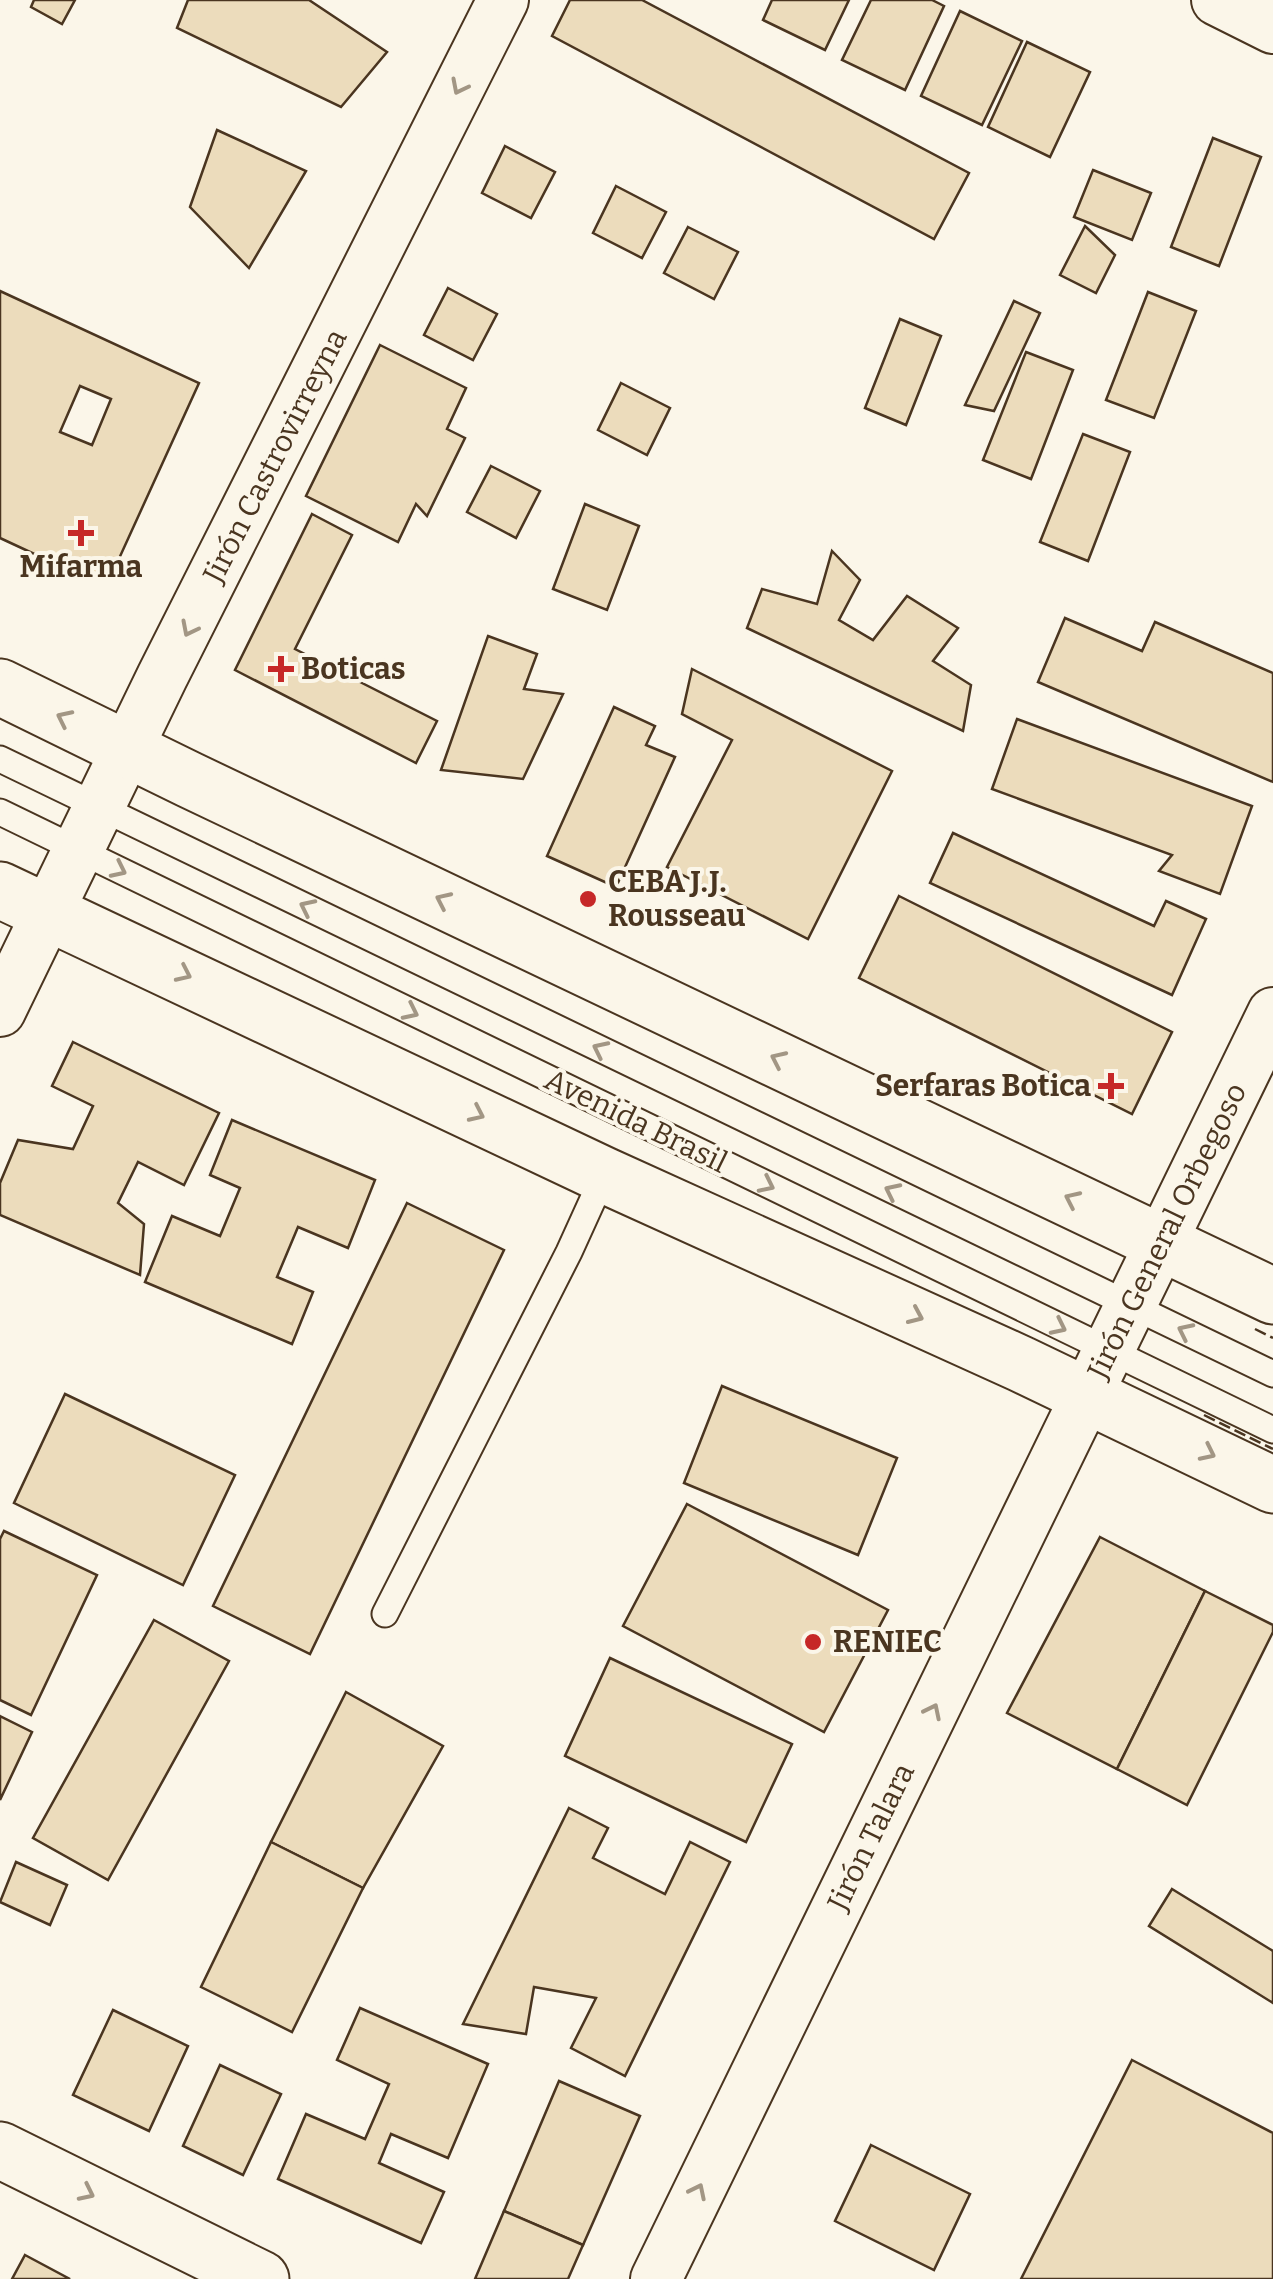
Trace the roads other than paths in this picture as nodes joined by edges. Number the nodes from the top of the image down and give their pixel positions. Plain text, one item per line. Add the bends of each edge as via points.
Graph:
1 (503, 0) edge
2 (1217, 0) edge
3 (1273, 28) edge
4 (0, 686) edge
5 (128, 749) junction
6 (0, 758) edge
7 (0, 812) edge
8 (89, 828) junction
9 (24, 901) edge
10 (0, 1011) edge
11 (1273, 1013) edge
12 (604, 1175) junction
13 (1160, 1241) junction
14 (1273, 1296) edge
15 (1130, 1305) junction
16 (1099, 1373) junction
17 (1273, 1374) edge
18 (1273, 1430) edge
19 (1273, 1485) edge
20 (385, 1614) dead end
21 (0, 2150) edge
22 (262, 2279) edge
23 (656, 2279) edge

1 -> 5 street, Jirón Castrovirreyna
2 - 3 street
5 -> 4 main road
5 - 8 street, Jirón Castrovirreyna
13 -> 5 main road
6 - 8 lane, Avenida Brasil
7 - 8 lane, Avenida Brasil
8 - 9 street, Jirón Castrovirreyna
15 -> 8 lane, Avenida Brasil
8 -> 16 lane, Avenida Brasil
9 - 10 street, Jirón Castrovirreyna
9 -> 12 main road, Avenida Brasil
11 - 13 street, Jirón General Orbegoso
12 -> 16 main road, Avenida Brasil
12 - 20 lane
13 - 14 main road
13 - 15 street, Jirón General Orbegoso
15 - 16 street, Jirón General Orbegoso
17 -> 15 lane, Avenida Brasil
16 - 18 lane, Avenida Brasil
16 -> 19 main road, Avenida Brasil
23 -> 16 street, Jirón Talara
21 -> 22 main road

